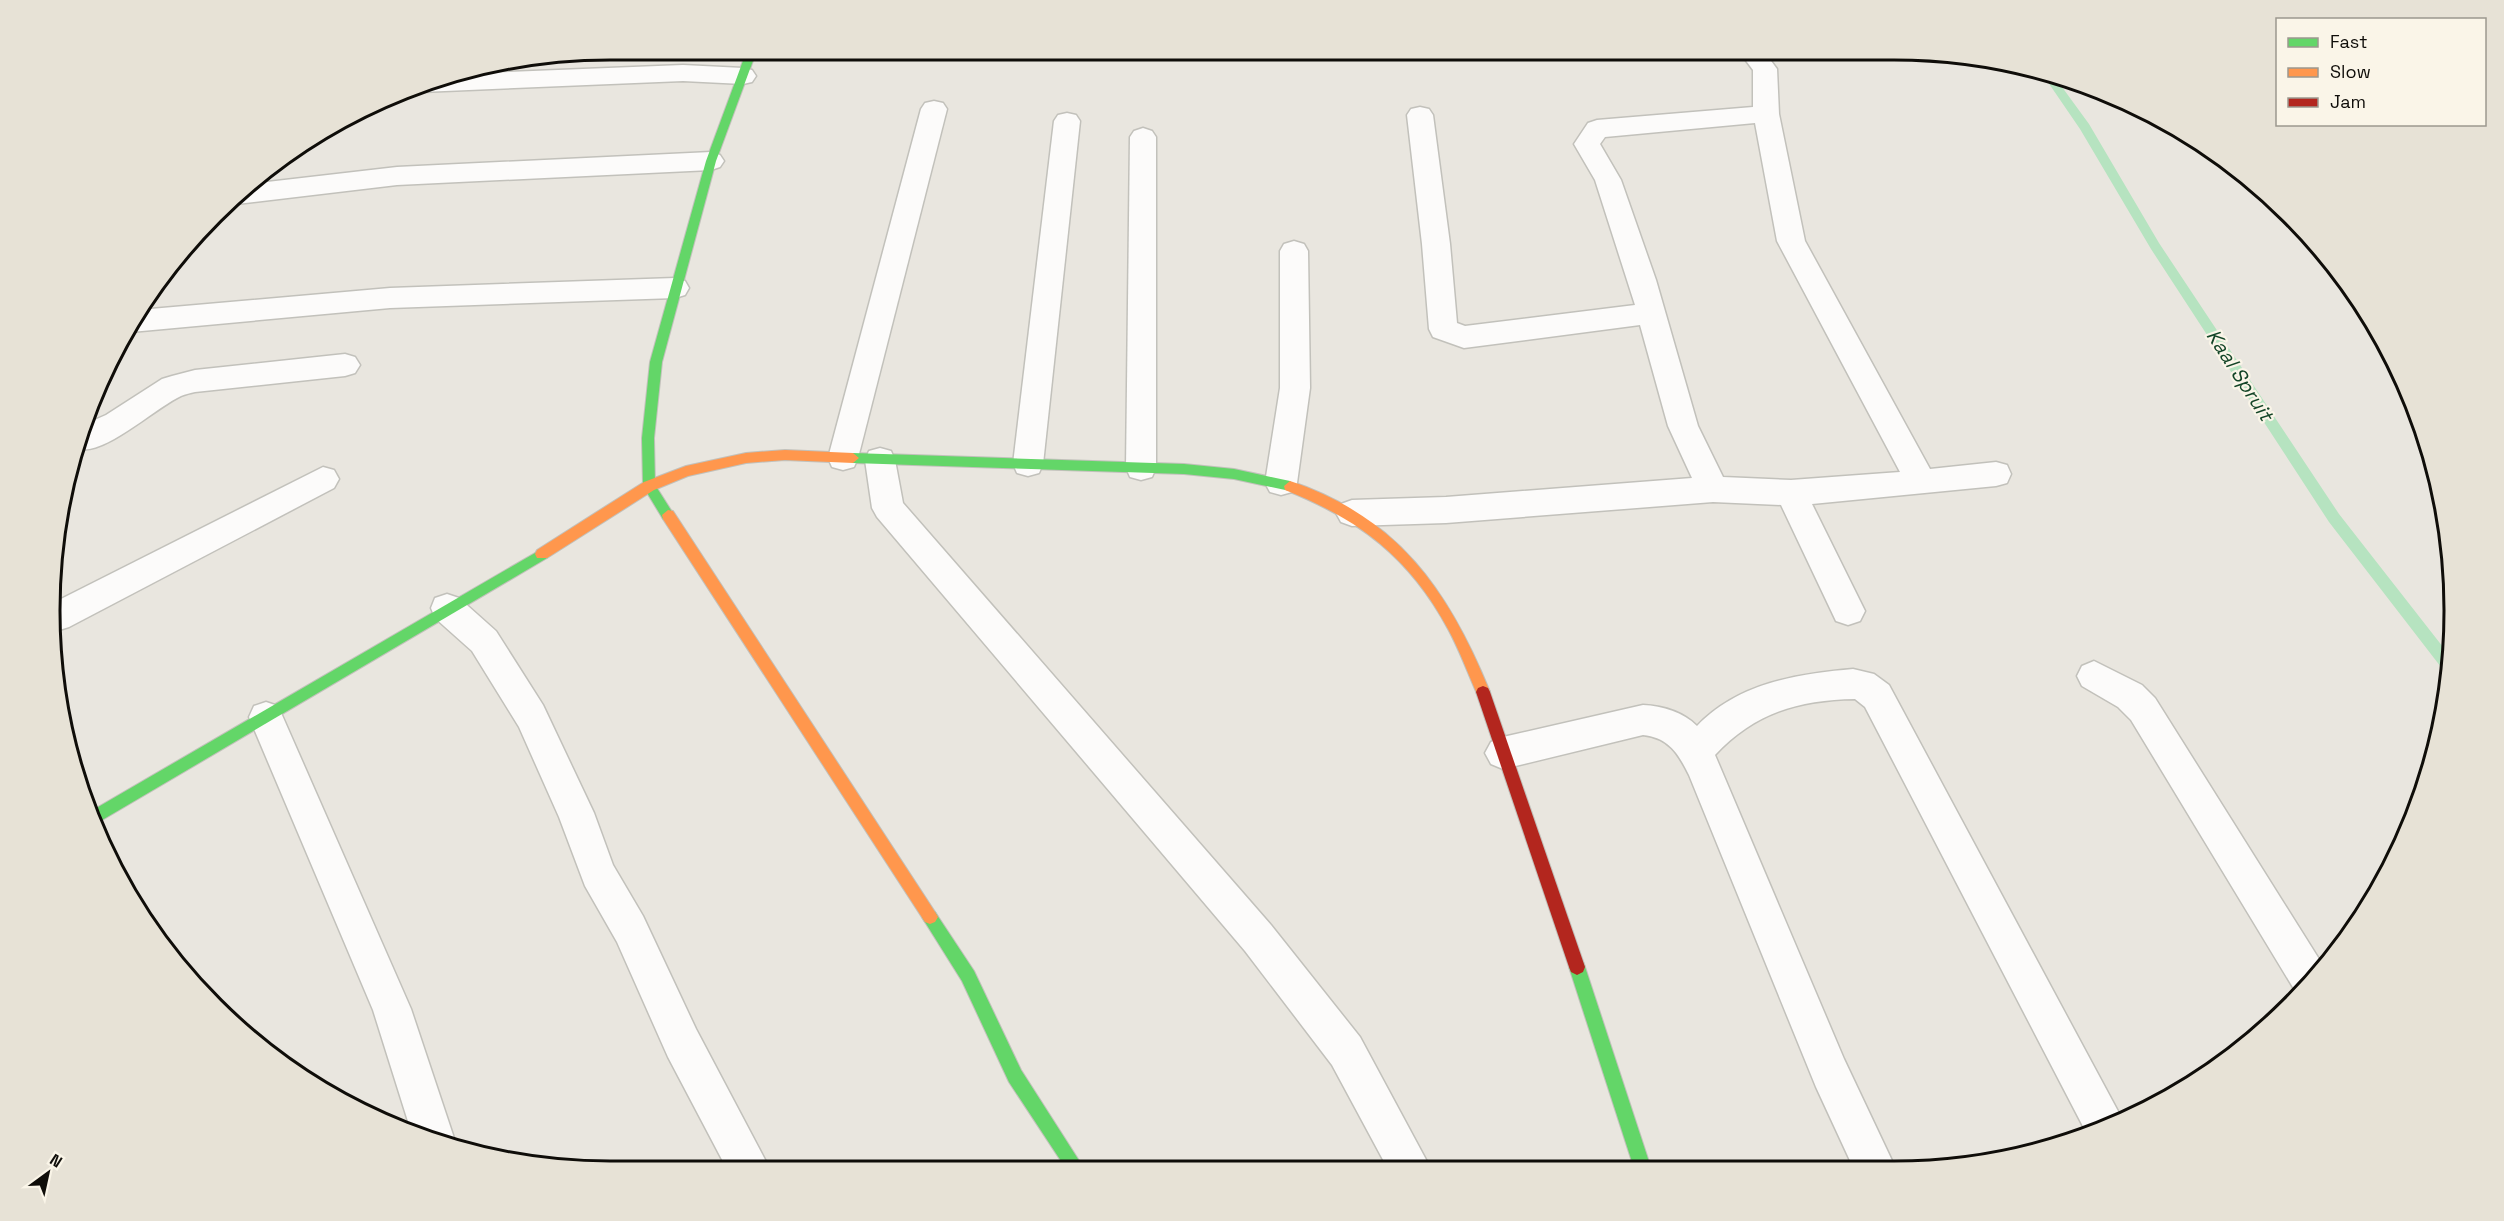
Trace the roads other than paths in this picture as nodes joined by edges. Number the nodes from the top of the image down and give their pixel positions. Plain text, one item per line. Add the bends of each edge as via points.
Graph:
1 (749, 60) edge
2 (1758, 60) edge
3 (743, 76) junction
4 (456, 83) edge
5 (934, 109) dead end
6 (1766, 114) junction
7 (1420, 116) dead end
8 (1066, 121) dead end
9 (1143, 137) dead end
10 (711, 160) junction
11 (253, 193) edge
12 (1294, 251) dead end
13 (675, 288) junction
14 (1651, 313) junction
15 (144, 320) edge
16 (345, 365) dead end
17 (88, 436) edge
18 (843, 458) junction
19 (880, 460) junction
20 (1028, 464) junction
21 (1141, 468) junction
22 (1996, 474) dead end
23 (323, 479) dead end
24 (1921, 481) junction
25 (1281, 483) junction
26 (649, 486) junction
27 (1713, 489) junction
28 (1791, 493) junction
29 (1352, 513) junction
30 (447, 608) junction
31 (1848, 611) dead end
32 (60, 616) edge
33 (2094, 676) dead end
34 (266, 717) junction
35 (1695, 752) junction
36 (1503, 753) junction
37 (99, 814) edge
38 (2306, 974) edge
39 (2101, 1120) edge
40 (432, 1131) edge
41 (745, 1161) edge
42 (1071, 1161) edge
43 (1407, 1161) edge
44 (1641, 1161) edge
45 (1871, 1161) edge

1 - 3 street
2 - 6 street via 1765,69
3 - 4 street via 683,73
3 - 10 street
5 - 18 street
6 - 14 street via 1597,129 1587,144 1608,180
6 - 24 street via 1791,240
7 - 14 street via 1443,329 1464,338
8 - 20 street
9 - 21 street
10 - 11 street via 397,176
10 - 13 street
12 - 25 street via 1295,388
13 - 15 street via 390,298
13 - 26 street via 656,362 648,438
14 - 27 street via 1683,426
16 - 17 street via 195,381 172,387 117,423
18 - 19 street
18 - 26 street via 746,458 686,471
19 - 20 street
19 - 43 street via 888,507 1265,947 1347,1051
20 - 21 street
21 - 25 street
22 - 24 street
23 - 32 street
24 - 28 street
25 - 29 street
26 - 30 street via 535,559
26 - 42 street via 968,976 1015,1076
27 - 28 street
27 - 29 street via 1446,510
28 - 31 street
29 - 36 street via 1398,548 1447,611 1468,656
30 - 34 street
30 - 41 street via 484,641 531,716 576,813 598,874 630,929 682,1042
33 - 38 street via 2130,696 2143,709
34 - 37 street
34 - 40 street via 392,1009
35 - 36 street via 1667,723 1643,720
35 - 39 street via 1733,715 1766,698 1853,684 1862,685 1877,696
35 - 45 street via 1830,1073
36 - 44 street

